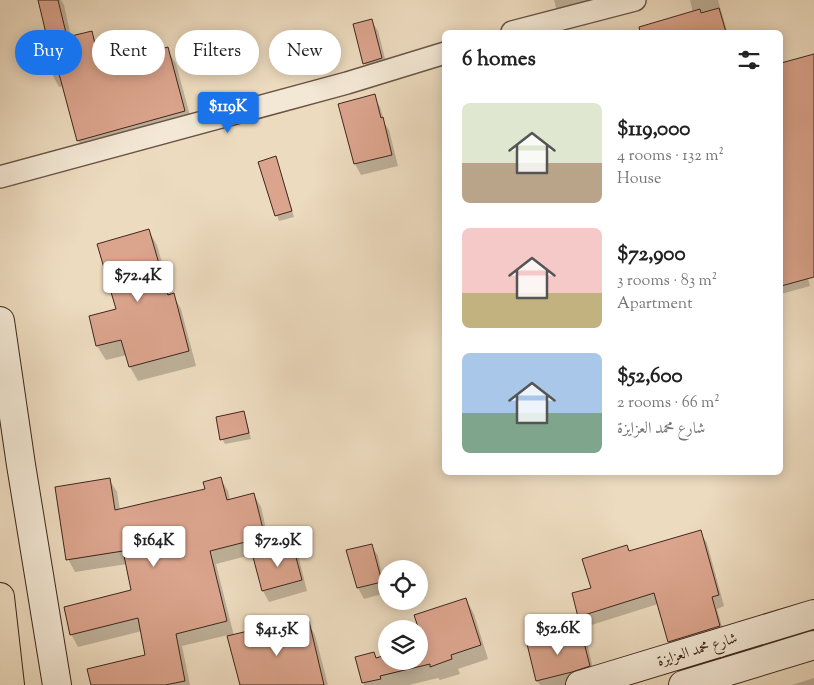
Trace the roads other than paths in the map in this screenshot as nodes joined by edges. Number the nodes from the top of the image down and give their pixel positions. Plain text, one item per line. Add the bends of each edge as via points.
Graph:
1 (634, 0) edge
2 (520, 30) edge
3 (442, 54) edge
4 (0, 177) edge
5 (0, 321) edge
6 (0, 598) edge
7 (814, 614) edge
8 (814, 645) edge
9 (10, 685) edge
10 (57, 685) edge
11 (580, 685) edge
12 (683, 685) edge

1 - 2 street
3 - 4 street via 347,83
5 - 10 main road
6 - 9 highway
7 - 11 main road, شارع محمد العزايزة
8 - 12 main road

